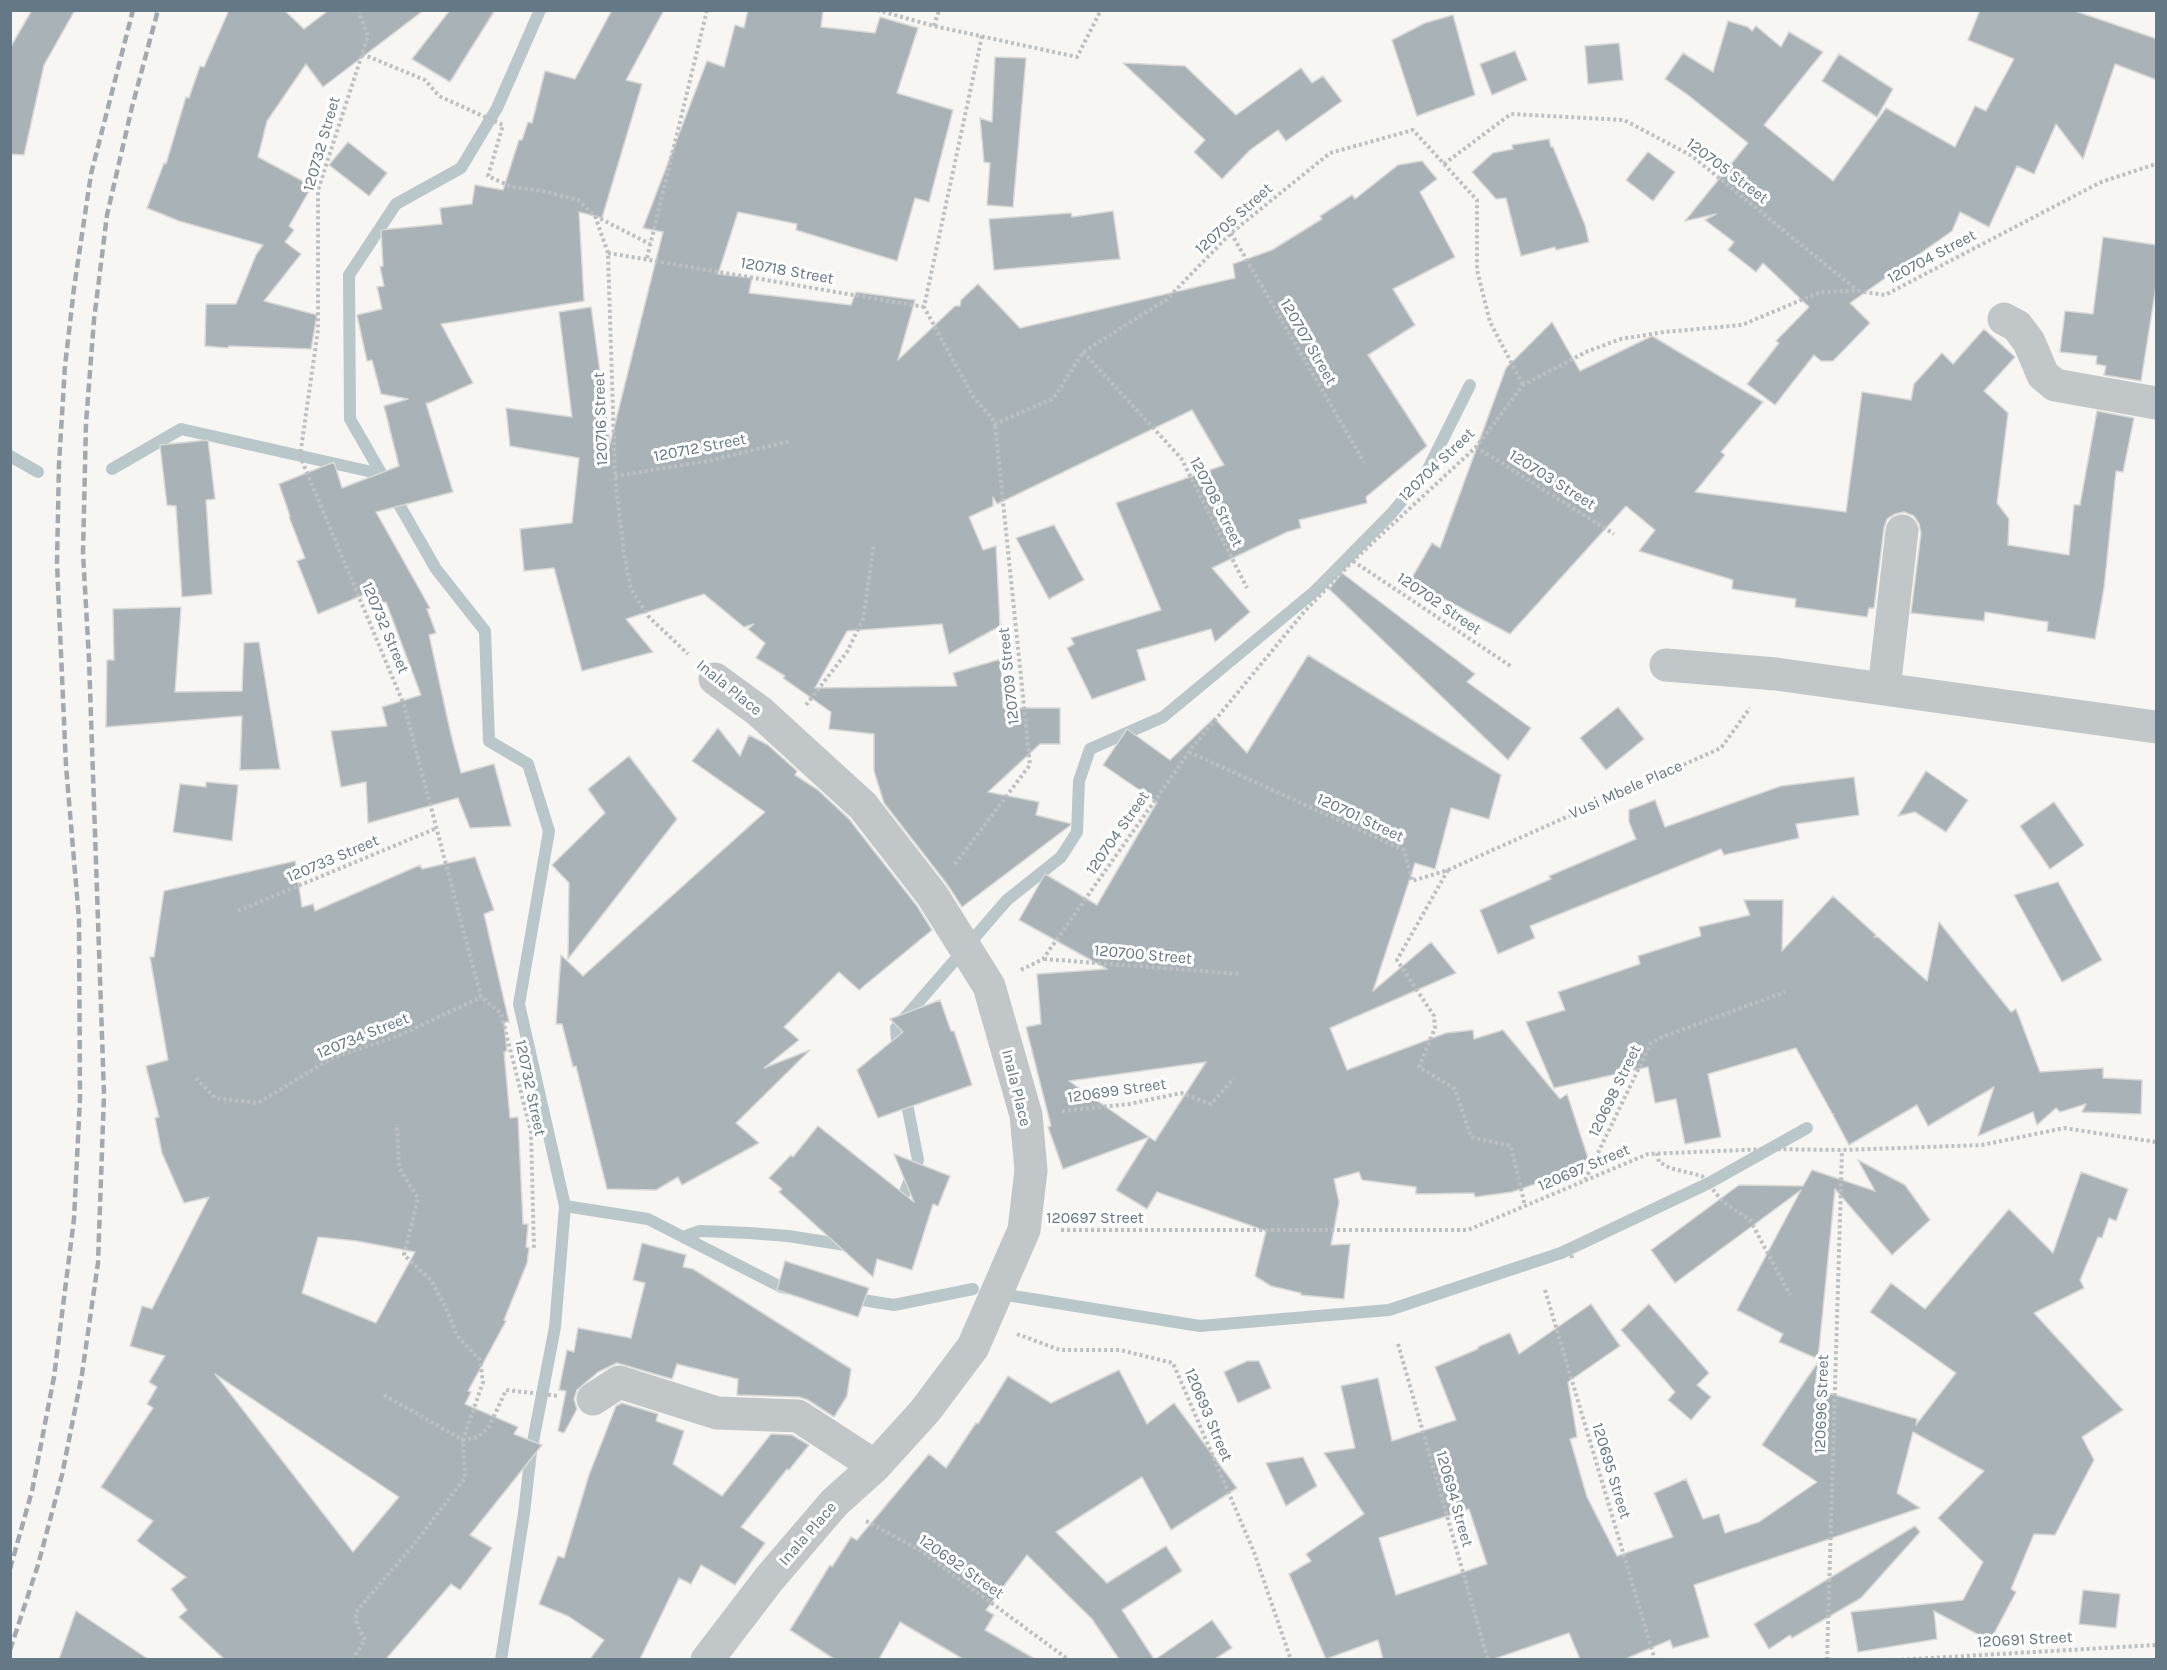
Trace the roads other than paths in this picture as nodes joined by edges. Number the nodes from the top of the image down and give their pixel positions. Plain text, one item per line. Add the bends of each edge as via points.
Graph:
1 (2004, 320) dead end
2 (2157, 403) edge
3 (1902, 531) dead end
4 (1666, 665) dead end
5 (716, 679) road end
6 (1884, 689) junction
7 (2157, 727) edge
8 (593, 1399) road end
9 (875, 1466) junction
10 (707, 1659) edge

1 - 2 street via 2017,326 2029,342 2043,375 2055,385
3 - 6 street
4 - 6 street via 1776,674
5 - 9 street, Inala Place via 759,711 862,806 932,895 989,986 1026,1115 1031,1170 1024,1230 973,1347 925,1411
6 - 7 street
8 - 9 street via 619,1382 717,1413 798,1416
9 - 10 street, Inala Place via 834,1503

